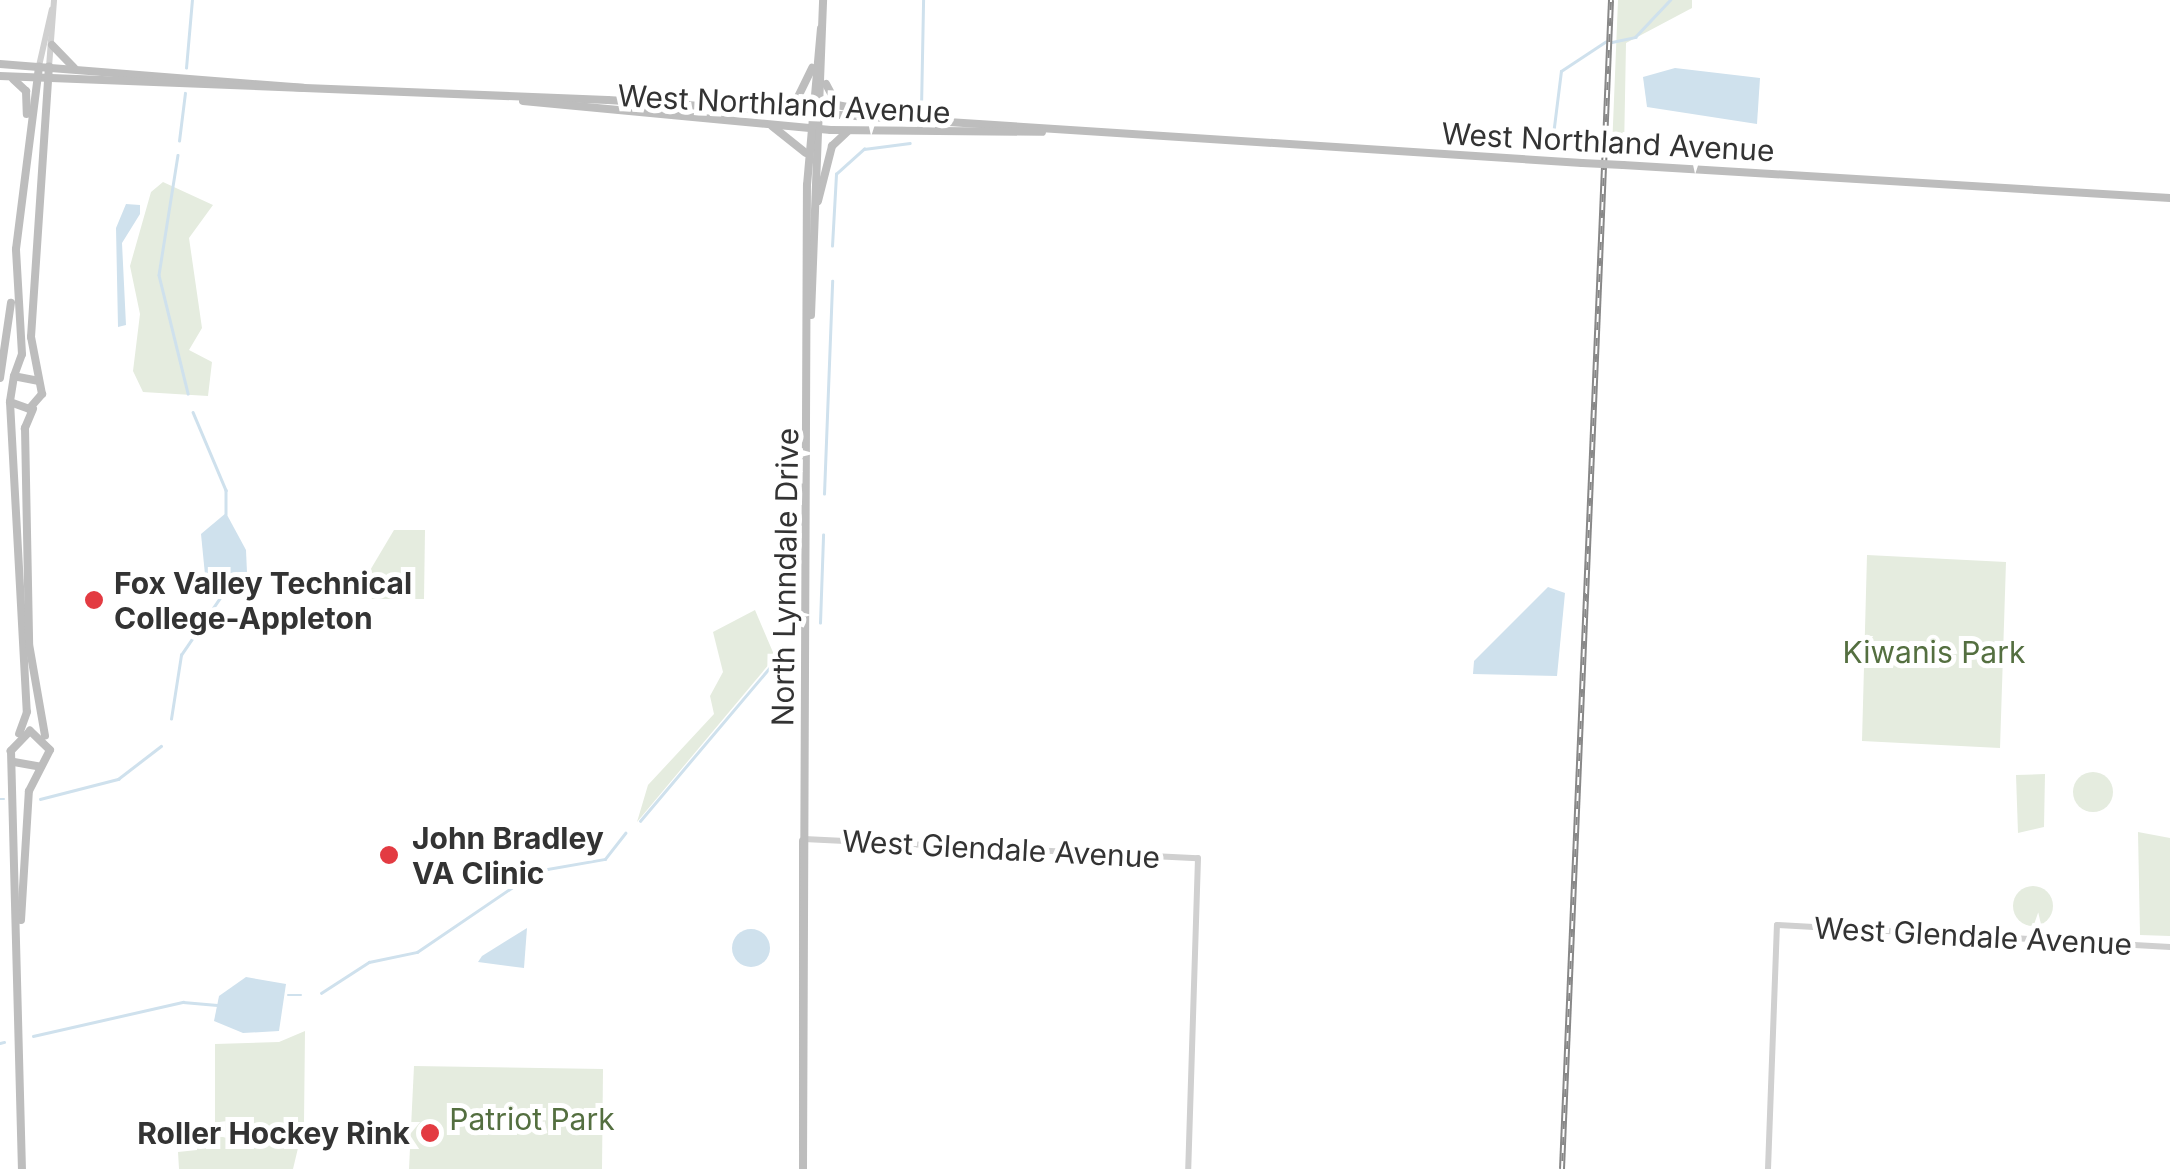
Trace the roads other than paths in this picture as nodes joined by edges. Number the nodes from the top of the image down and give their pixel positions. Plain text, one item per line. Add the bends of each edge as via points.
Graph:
1 (823, 0) edge
2 (53, 4) edge
3 (821, 29) junction
4 (52, 45) junction
5 (0, 64) edge
6 (44, 66) junction
7 (74, 68) junction
8 (812, 68) junction
9 (5, 76) edge
10 (42, 78) junction
11 (823, 80) junction
12 (304, 88) junction
13 (523, 101) junction
14 (768, 109) junction
15 (808, 112) junction
16 (821, 113) junction
17 (899, 118) junction
18 (30, 121) junction
19 (772, 126) junction
20 (808, 128) junction
21 (820, 129) junction
22 (849, 131) junction
23 (1042, 132) junction
24 (807, 157) junction
25 (2170, 198) edge
26 (818, 201) junction
27 (13, 294) junction
28 (811, 315) junction
29 (14, 376) junction
30 (0, 378) edge
31 (39, 381) junction
32 (10, 402) junction
33 (35, 406) junction
34 (19, 735) junction
35 (46, 740) junction
36 (14, 762) junction
37 (41, 766) junction
38 (804, 840) junction
39 (21, 920) junction
40 (2170, 946) edge
41 (22, 1169) edge
42 (803, 1169) edge
43 (1188, 1169) edge
44 (1768, 1169) edge

1 - 3 main road, North Lynndale Drive
2 - 4 street
2 - 6 street
3 - 8 main road, North Lynndale Drive
3 - 11 main road, North Lynndale Drive
4 - 6 street
4 - 7 main road
5 - 6 main road, West Northland Avenue
6 - 7 main road, West Northland Avenue
6 - 10 main road
7 - 12 main road, West Northland Avenue
8 - 14 main road via 796,101
8 - 15 main road, North Lynndale Drive
9 - 10 main road, West Northland Avenue
9 - 18 main road via 26,91
10 - 12 main road, West Northland Avenue
10 - 18 main road
10 - 31 main road via 30,337
11 - 16 main road, North Lynndale Drive
11 - 17 main road via 841,108
12 - 13 main road, West Northland Avenue
13 - 14 main road, West Northland Avenue
13 - 19 main road, West Northland Avenue
14 - 15 main road, West Northland Avenue
15 - 16 main road, West Northland Avenue
15 - 20 main road, North Lynndale Drive
16 - 17 main road, West Northland Avenue
16 - 21 main road, North Lynndale Drive
17 - 23 main road, West Northland Avenue
18 - 27 main road
19 - 20 main road, West Northland Avenue
19 - 24 main road
20 - 21 main road, West Northland Avenue
20 - 24 main road, North Lynndale Drive
21 - 22 main road, West Northland Avenue
21 - 26 main road, North Lynndale Drive
22 - 23 main road, West Northland Avenue
22 - 26 main road via 832,146
23 - 25 main road, West Northland Avenue, bridge
24 - 28 main road, North Lynndale Drive
26 - 28 main road, North Lynndale Drive
27 - 29 main road via 22,354
27 - 30 main road
28 - 38 main road, North Lynndale Drive
29 - 31 main road
29 - 32 main road
31 - 33 main road
32 - 33 main road
32 - 34 main road via 27,706
33 - 35 main road via 25,428 30,644
34 - 35 main road
34 - 36 main road
35 - 37 main road
36 - 37 main road
36 - 39 main road
37 - 39 main road via 28,796
38 - 42 main road, North Lynndale Drive
38 - 43 street, West Glendale Avenue via 1198,858
39 - 41 main road
40 - 44 street, West Glendale Avenue via 1777,925

